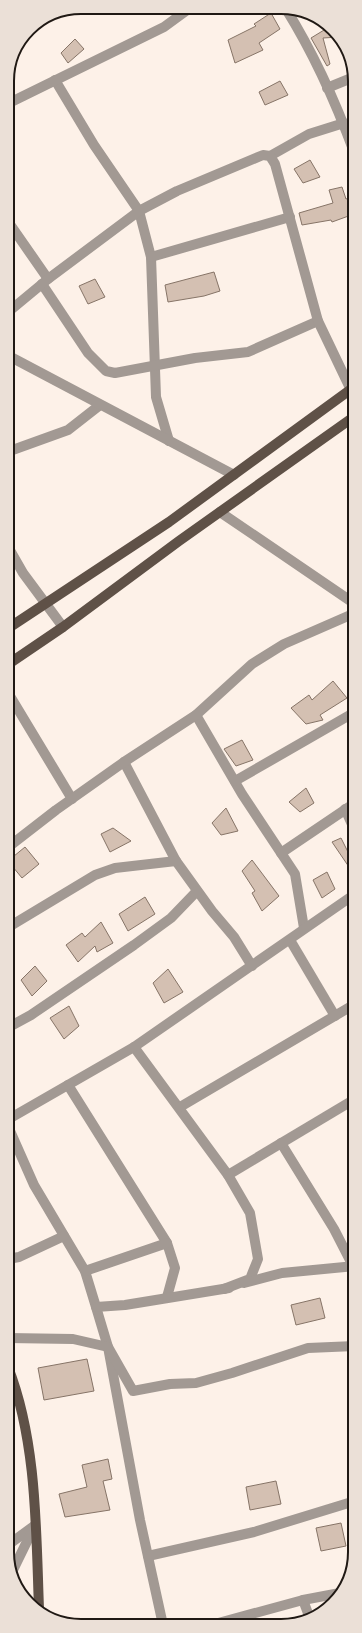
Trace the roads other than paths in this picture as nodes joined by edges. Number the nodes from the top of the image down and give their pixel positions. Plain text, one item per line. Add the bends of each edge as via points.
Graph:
1 (182, 14) edge
2 (290, 15) edge
3 (55, 80) junction
4 (348, 80) edge
5 (327, 88) junction
6 (14, 100) edge
7 (344, 123) junction
8 (348, 135) edge
9 (270, 156) junction
10 (139, 211) junction
11 (290, 217) junction
12 (14, 231) edge
13 (151, 257) junction
14 (45, 282) junction
15 (14, 307) edge
16 (318, 320) junction
17 (14, 359) edge
18 (154, 366) junction
19 (348, 378) edge
20 (348, 392) edge
21 (100, 405) junction
22 (348, 420) edge
23 (169, 441) junction
24 (14, 449) edge
25 (234, 475) junction
26 (220, 512) junction
27 (14, 557) edge
28 (348, 599) edge
29 (46, 603) junction
30 (348, 616) edge
31 (14, 624) edge
32 (63, 627) junction
33 (14, 660) edge
34 (14, 703) edge
35 (196, 715) junction
36 (348, 716) edge
37 (124, 762) junction
38 (234, 780) junction
39 (72, 799) junction
40 (348, 806) edge
41 (345, 808) junction
42 (348, 815) edge
43 (14, 843) edge
44 (281, 853) junction
45 (176, 861) junction
46 (197, 891) junction
47 (348, 899) edge
48 (14, 924) edge
49 (304, 928) junction
50 (290, 940) junction
51 (252, 966) junction
52 (348, 1008) edge
53 (335, 1016) junction
54 (14, 1024) edge
55 (134, 1047) junction
56 (68, 1085) junction
57 (348, 1103) edge
58 (180, 1107) junction
59 (14, 1116) edge
60 (14, 1138) edge
61 (281, 1143) junction
62 (228, 1175) junction
63 (64, 1236) junction
64 (167, 1243) junction
65 (348, 1255) edge
66 (14, 1257) edge
67 (348, 1267) edge
68 (85, 1272) junction
69 (224, 1289) junction
70 (166, 1297) junction
71 (96, 1307) junction
72 (14, 1338) edge
73 (348, 1346) edge
74 (108, 1347) junction
75 (14, 1388) edge
76 (348, 1503) edge
77 (35, 1524) junction
78 (14, 1540) edge
79 (148, 1556) junction
80 (16, 1564) edge
81 (333, 1594) edge
82 (303, 1600) junction
83 (39, 1603) edge
84 (308, 1613) edge
85 (162, 1619) edge
86 (233, 1619) edge

1 - 3 street via 164,27
2 - 5 street via 306,41
3 - 6 street
3 - 10 street via 94,145
4 - 5 street
5 - 7 street
7 - 8 street
7 - 9 street via 309,134
9 - 10 street via 263,155 177,191
9 - 11 street via 275,164
10 - 13 street
10 - 14 street
11 - 13 street
11 - 16 street
12 - 14 street
13 - 18 street
14 - 15 street
14 - 18 street via 88,353 106,371 115,373
16 - 18 street via 248,352
16 - 19 street
17 - 21 street
18 - 23 street via 156,396
20 - 25 main road
21 - 23 street
21 - 24 street via 68,430
22 - 26 main road
23 - 25 street
25 - 29 main road via 169,522
26 - 28 street
26 - 32 main road
27 - 29 street
29 - 31 main road
29 - 32 street
30 - 35 street via 284,644 252,664
32 - 33 main road
34 - 39 street
35 - 37 street
35 - 38 street
36 - 38 street
37 - 39 street
37 - 45 street
38 - 44 street
39 - 43 street
40 - 41 street
41 - 42 street
41 - 44 street
44 - 49 street via 295,874
45 - 46 street
45 - 48 street via 115,868 95,875
46 - 51 street via 234,937
46 - 54 street via 171,918 134,945
47 - 49 street
49 - 50 street
50 - 51 street
50 - 53 street
51 - 55 street
52 - 53 street
53 - 58 street
55 - 56 street
55 - 58 street
56 - 59 street
56 - 64 street
57 - 61 street
58 - 62 street
60 - 63 street via 34,1185
61 - 62 street
61 - 65 street
62 - 69 street via 250,1213 258,1259 250,1279
63 - 66 street
63 - 68 street
64 - 68 street
64 - 70 street via 175,1268
67 - 69 street via 282,1273
68 - 71 street
69 - 70 street
70 - 71 street via 125,1305
71 - 74 street
72 - 74 street via 73,1339
73 - 74 street via 308,1348 196,1383 170,1384 133,1391
74 - 79 street
75 - 77 main road via 24,1424
76 - 79 street via 254,1532
77 - 78 street
77 - 80 street
77 - 83 main road
79 - 85 street
81 - 82 street
82 - 84 street
82 - 86 street

